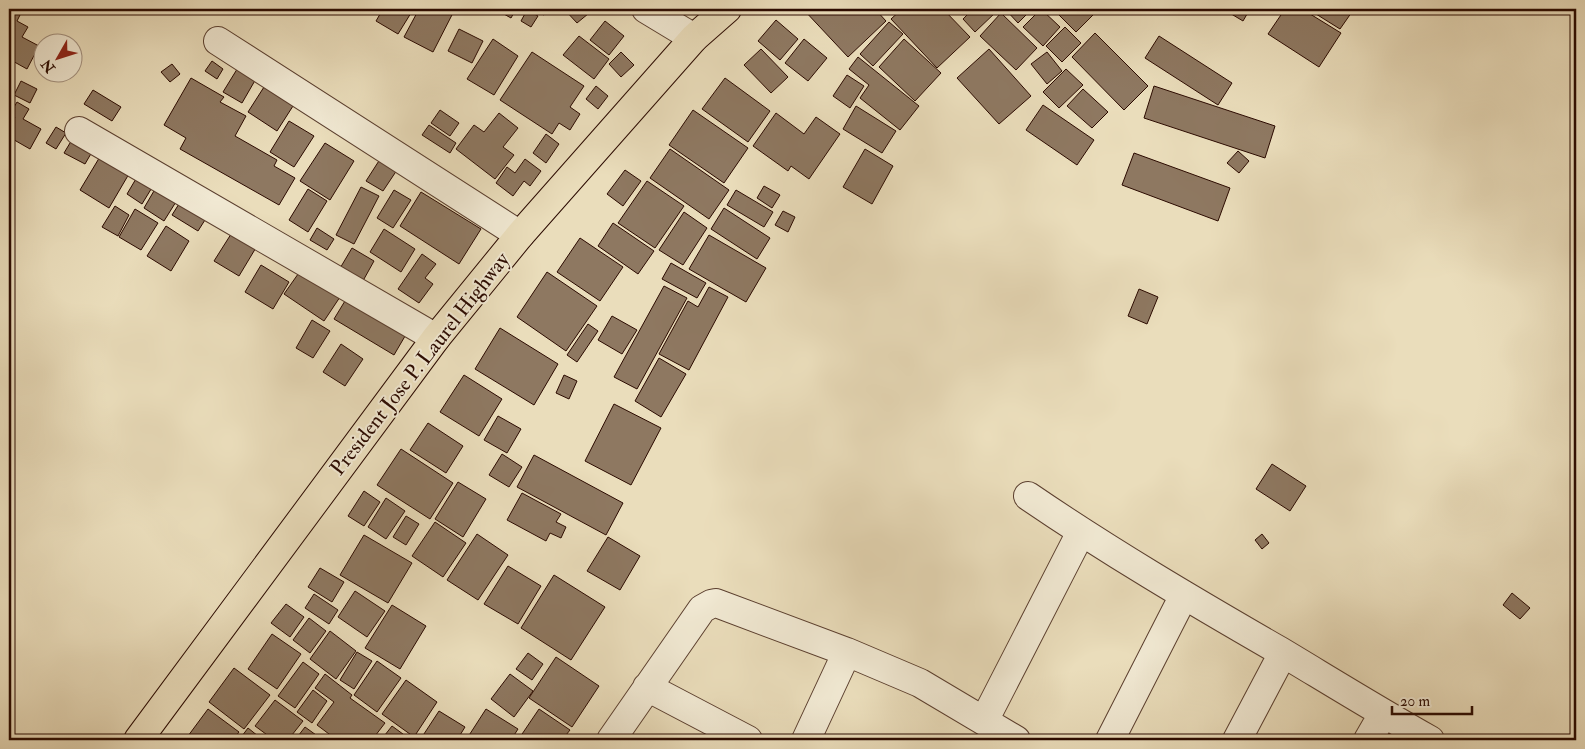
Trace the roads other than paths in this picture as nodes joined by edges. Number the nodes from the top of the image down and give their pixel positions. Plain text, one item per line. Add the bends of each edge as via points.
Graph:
1 (646, 9) edge
2 (728, 9) edge
3 (694, 38) junction
4 (218, 41) dead end
5 (79, 131) dead end
6 (520, 235) junction
7 (436, 338) junction
8 (1028, 496) dead end
9 (1080, 532) junction
10 (1184, 595) junction
11 (848, 652) junction
12 (1283, 653) junction
13 (647, 687) junction
14 (1383, 714) junction
15 (984, 721) junction
16 (138, 740) edge
17 (611, 740) edge
18 (748, 740) edge
19 (806, 740) edge
20 (1016, 740) edge
21 (1110, 740) edge
22 (1237, 740) edge
23 (1368, 740) edge
24 (1430, 740) edge

1 - 3 street
2 - 3 highway, President Jose P. Laurel Highway
3 - 6 highway, President Jose P. Laurel Highway
4 - 6 street
5 - 7 street
6 - 7 highway, President Jose P. Laurel Highway
7 - 16 highway, President Jose P. Laurel Highway
8 - 9 street
9 - 10 street
9 - 15 street
10 - 12 street
10 - 21 street
11 - 13 street via 716,603 710,604 702,609
11 - 15 street via 920,684
11 - 19 street
12 - 14 street
12 - 22 street
13 - 17 street
13 - 18 street
14 - 23 street
14 - 24 street
15 - 20 street

